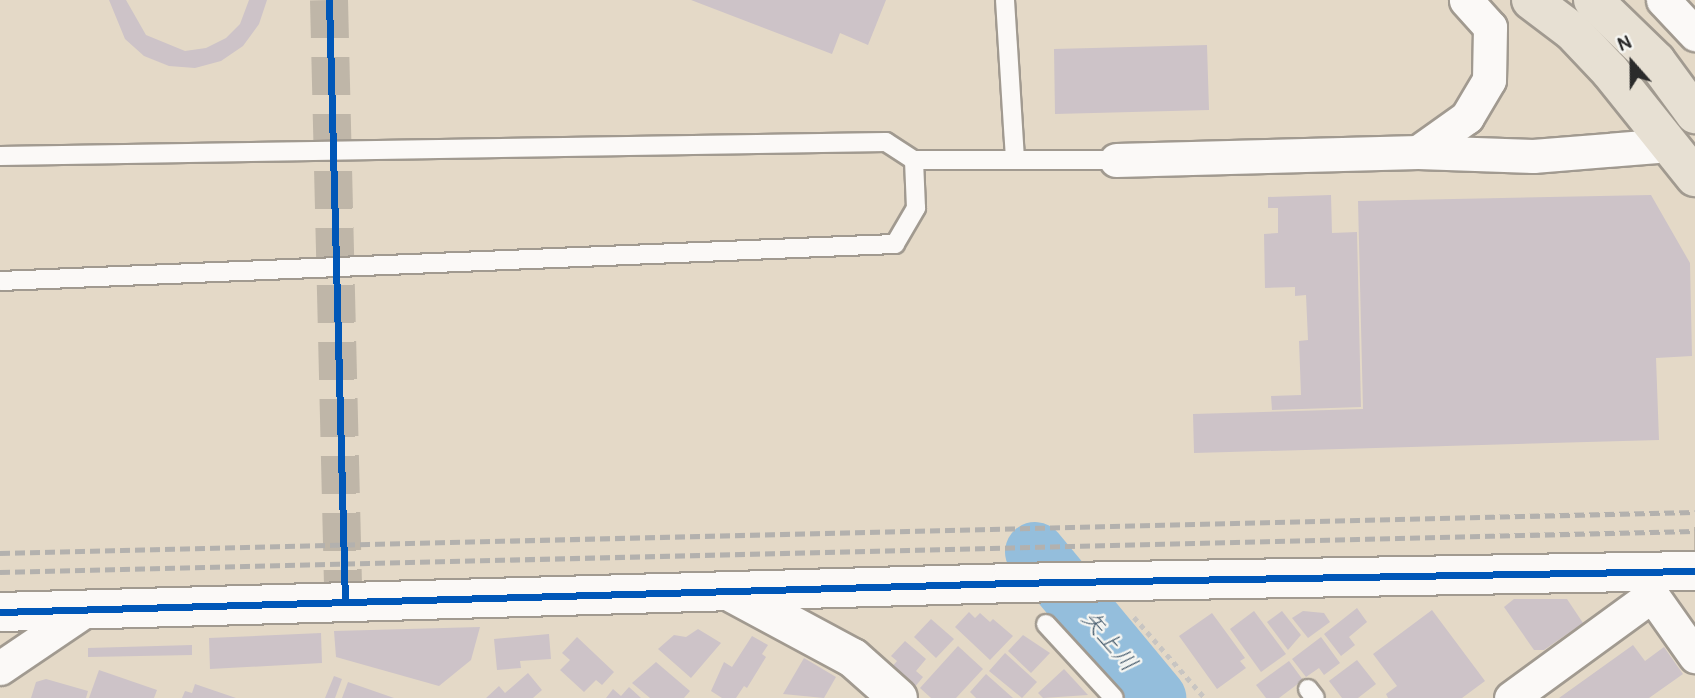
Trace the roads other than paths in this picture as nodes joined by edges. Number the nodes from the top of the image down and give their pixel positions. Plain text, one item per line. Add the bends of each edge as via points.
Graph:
1 (1005, 0) edge
2 (1466, 0) edge
3 (1531, 0) edge
4 (1593, 0) edge
5 (1663, 0) edge
6 (1695, 34) edge
7 (1695, 114) edge
8 (1671, 145) junction
9 (1419, 152) junction
10 (0, 156) edge
11 (1015, 158) junction
12 (914, 160) junction
13 (1116, 160) joint
14 (1695, 177) edge
15 (0, 281) edge
16 (1694, 547) edge
17 (1695, 571) edge
18 (1652, 584) junction
19 (733, 593) junction
20 (87, 609) junction
21 (0, 612) edge
22 (1046, 624) dead end
23 (1695, 656) edge
24 (0, 668) edge
25 (898, 698) edge
26 (1114, 698) edge
27 (1511, 698) edge

1 - 11 lane
2 - 9 street via 1490,27 1489,80 1467,117
3 - 8 main road via 1582,41
4 - 7 main road via 1656,61
5 - 6 street
8 - 9 street via 1533,156
8 - 14 main road
9 - 13 street
10 - 12 lane via 886,142
11 - 12 lane
11 - 13 lane
12 - 15 lane via 916,208 895,244
16 - 18 street
17 - 18 street
18 - 19 street via 1097,582
18 - 23 street
18 - 27 street
19 - 20 street via 344,594
19 - 25 street via 853,658
20 - 21 street
20 - 24 street
22 - 26 lane

